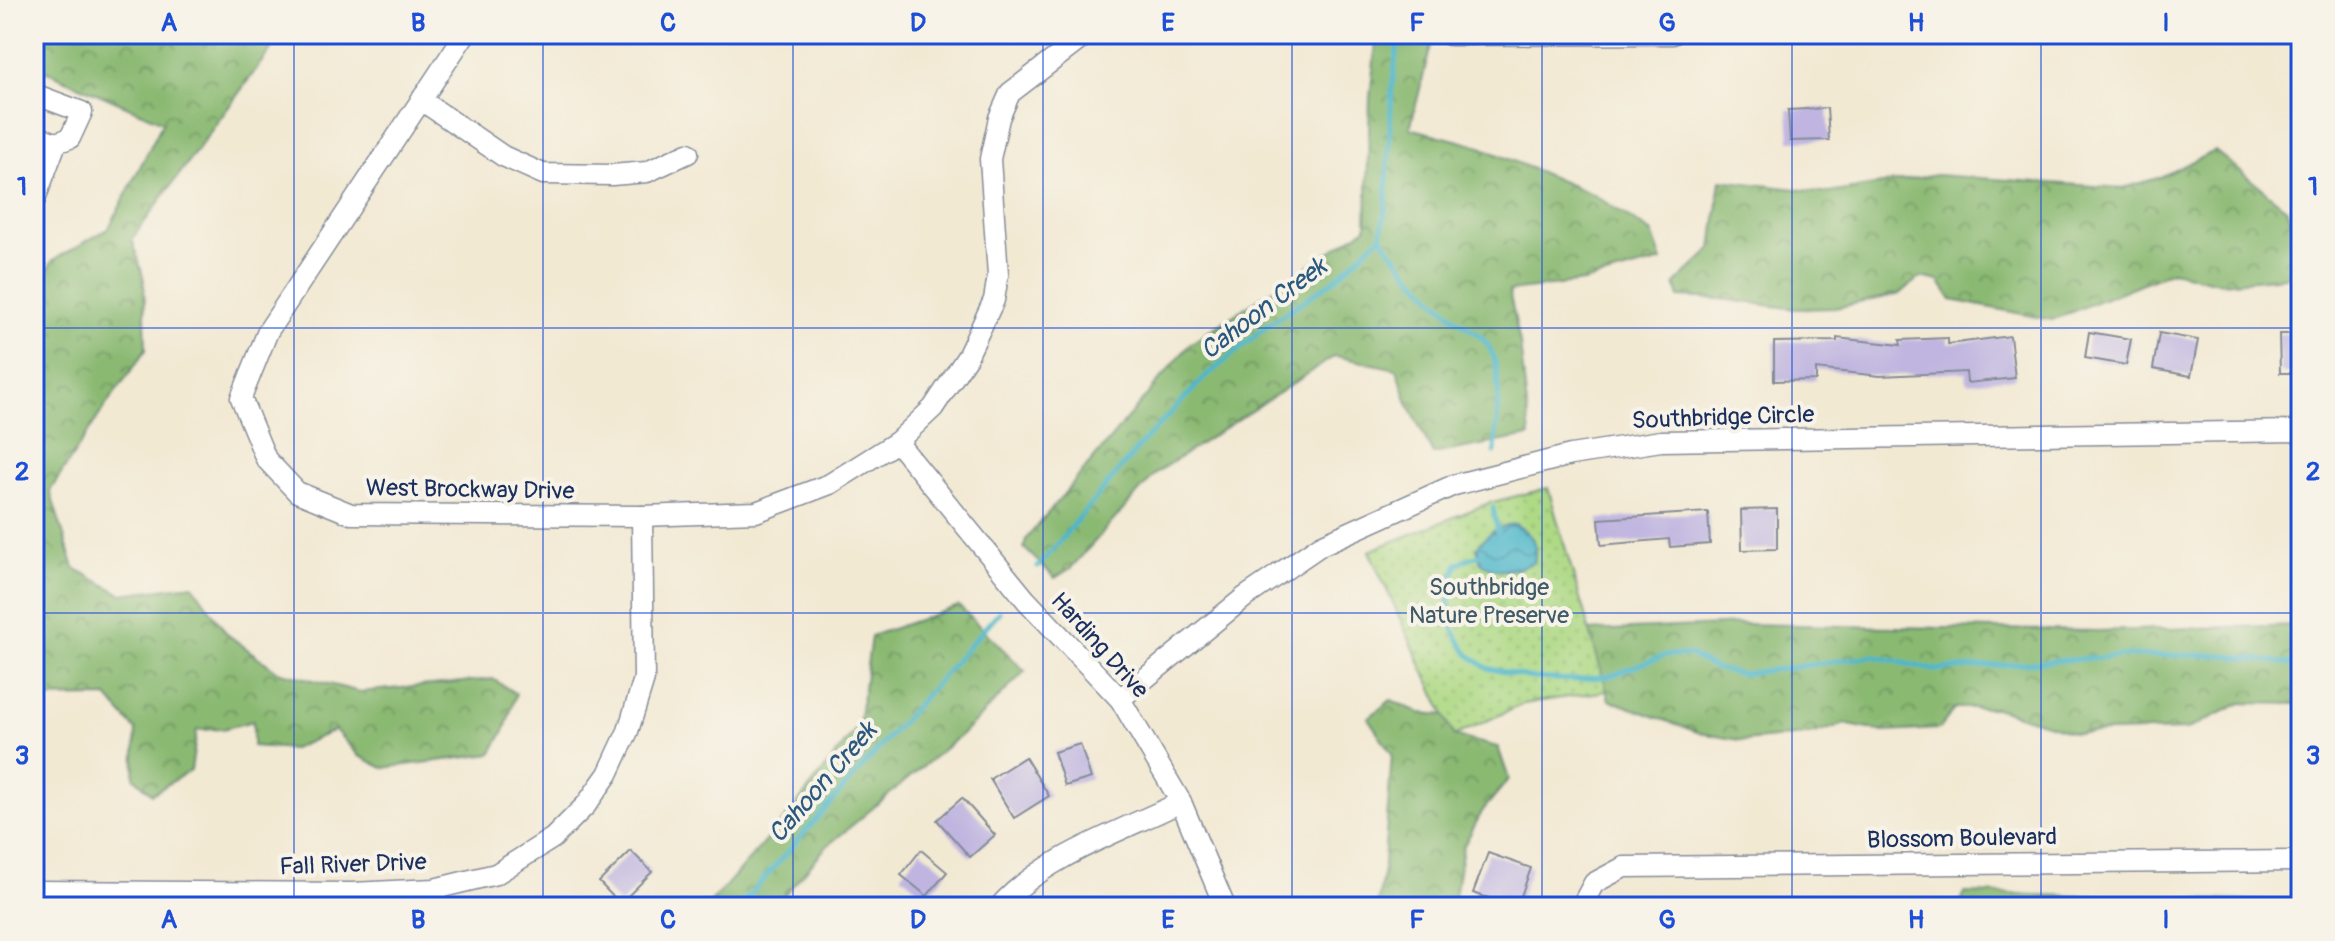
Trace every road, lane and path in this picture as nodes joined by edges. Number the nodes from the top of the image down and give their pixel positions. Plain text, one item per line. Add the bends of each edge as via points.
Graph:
1 (465, 34) edge
2 (1087, 34) edge
3 (1673, 34) edge
4 (1450, 35) edge
5 (34, 94) edge
6 (421, 100) junction
7 (34, 135) edge
8 (56, 143) junction
9 (688, 153) dead end
10 (34, 202) edge
11 (2301, 431) edge
12 (897, 442) junction
13 (642, 516) junction
14 (1120, 699) junction
15 (1181, 802) junction
16 (2301, 861) edge
17 (34, 891) edge
18 (999, 907) edge
19 (1225, 907) edge
20 (1581, 907) edge

1 - 6 street, West Brockway Drive
2 - 12 street, West Brockway Drive via 1010,93 990,159 998,275 994,300 967,357 933,408
3 - 4 street
5 - 8 street via 82,112 70,138
6 - 9 street via 503,156 543,174 647,172
6 - 13 street, West Brockway Drive via 268,331 241,398 266,459 297,492 351,514
7 - 8 street
8 - 10 street
11 - 14 street, Southbridge Circle via 1661,441 1571,455 1454,485 1321,545 1245,597
12 - 13 street, West Brockway Drive via 830,484 756,512
12 - 14 street, Harding Drive via 1026,600
13 - 17 street, Fall River Drive via 644,679 628,731 586,805 553,838 496,874 434,889 352,893
14 - 15 street, Harding Drive
15 - 18 street via 1046,867 1016,887
15 - 19 street, Harding Drive
16 - 20 street, Blossom Boulevard via 1624,867 1594,883

